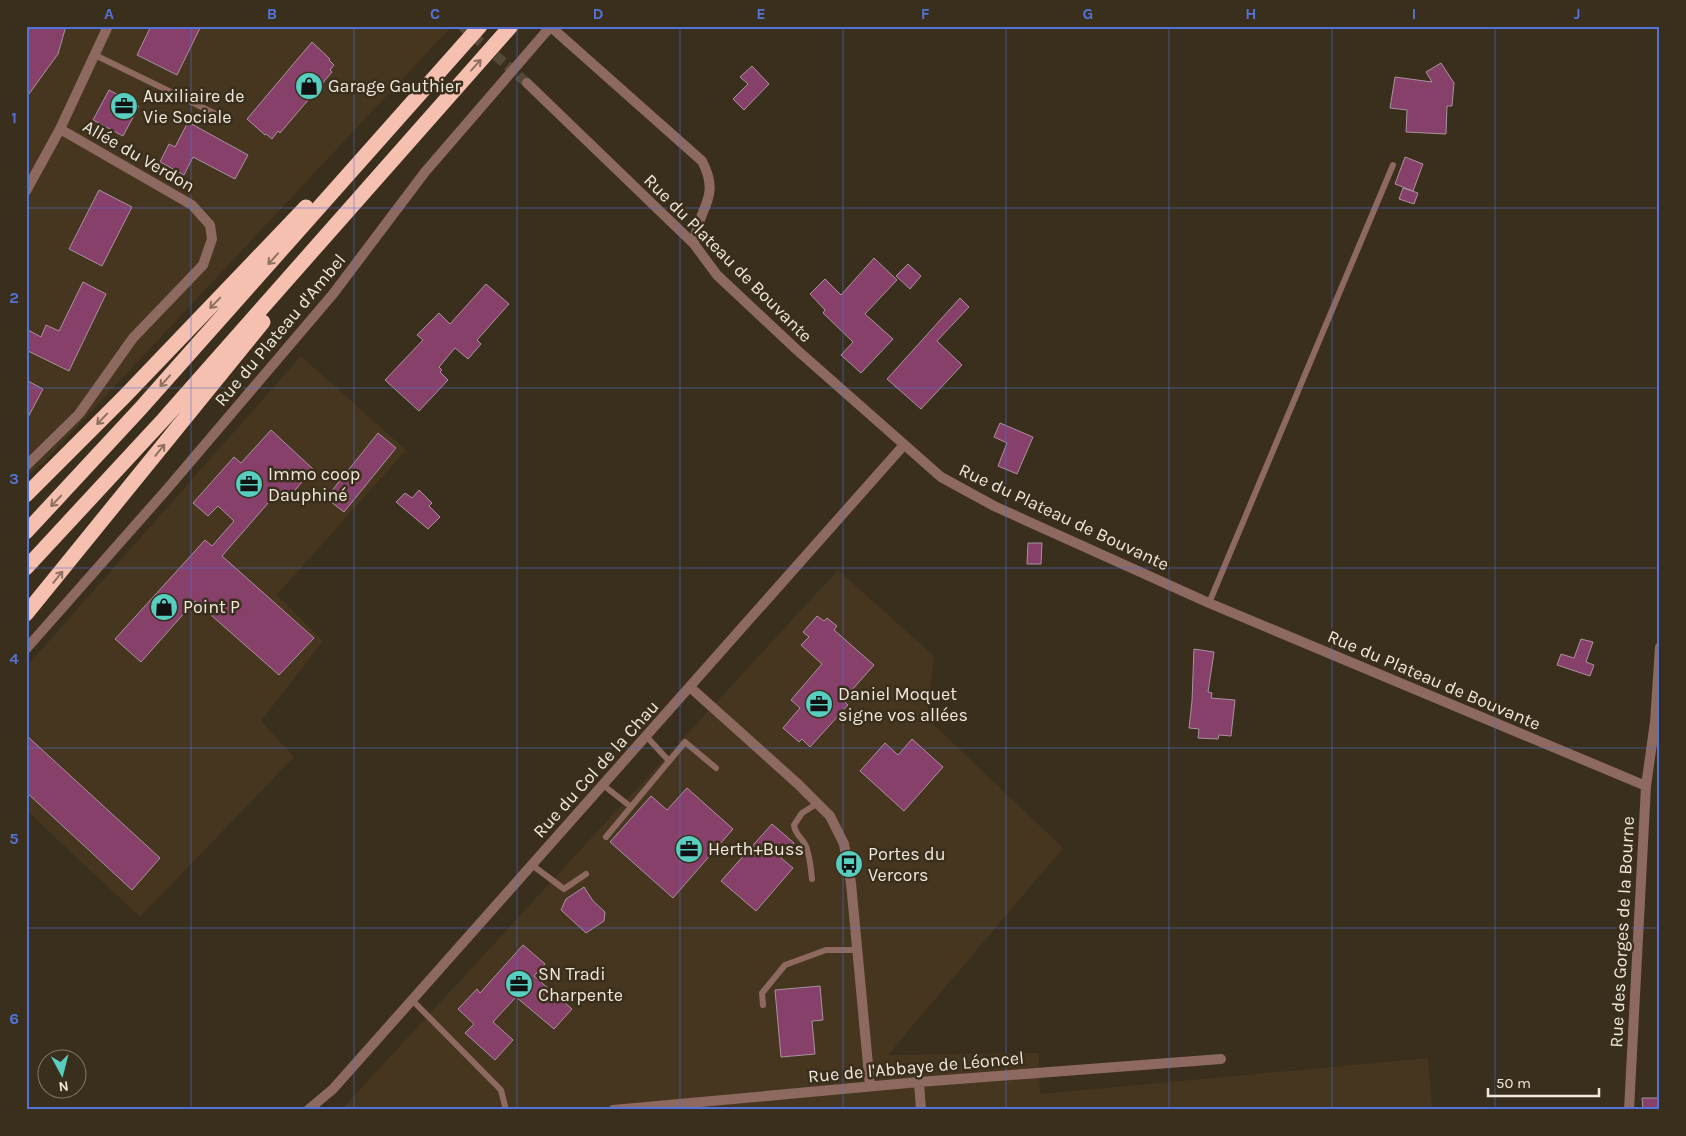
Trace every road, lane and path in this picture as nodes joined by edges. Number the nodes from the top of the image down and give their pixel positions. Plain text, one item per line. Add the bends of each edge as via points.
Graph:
1 (108, 26) edge
2 (479, 26) edge
3 (511, 26) edge
4 (551, 27) edge
5 (95, 55) junction
6 (527, 82) tunnel mouth
7 (218, 115) dead end
8 (60, 129) junction
9 (409, 141) junction
10 (1393, 165) dead end
11 (26, 191) edge
12 (694, 244) junction
13 (903, 446) junction
14 (26, 466) edge
15 (26, 495) edge
16 (26, 532) edge
17 (26, 568) edge
18 (1209, 603) junction
19 (26, 614) edge
20 (1660, 647) edge
21 (26, 648) edge
22 (691, 688) junction
23 (646, 736) junction
24 (669, 761) junction
25 (716, 768) dead end
26 (603, 785) junction
27 (1646, 786) junction
28 (818, 803) junction
29 (631, 806) junction
30 (606, 837) dead end
31 (532, 865) junction
32 (586, 874) dead end
33 (812, 879) dead end
34 (858, 950) junction
35 (412, 1000) junction
36 (763, 1005) dead end
37 (1221, 1059) dead end
38 (919, 1082) junction
39 (870, 1086) junction
40 (686, 1106) edge
41 (308, 1110) edge
42 (506, 1110) edge
43 (613, 1110) edge
44 (921, 1110) edge
45 (1629, 1110) edge

1 - 5 street, Allée du Verdon
2 -> 15 highway
2 -> 16 highway via 135,415
9 -> 3 highway
4 - 12 street via 702,161 710,176 711,194 695,229
4 - 21 street, Rue du Plateau d'Ambel via 425,172 333,294
5 - 7 lane
5 - 8 street, Allée du Verdon
6 - 12 street, Rue du Plateau de Bouvante
8 - 11 street
8 - 14 street, Allée du Verdon via 192,205 210,225 212,239 203,265 133,338 79,414
9 - 17 highway via 164,419
19 -> 9 highway
10 - 18 lane
12 - 13 street, Rue du Plateau de Bouvante via 717,275
13 - 18 street, Rue du Plateau de Bouvante via 941,477 994,506
13 - 22 street, Rue du Col de la Chau
18 - 27 street, Rue du Plateau de Bouvante
20 - 27 street, Rue des Gorges de la Bourne via 1655,722
22 - 23 street, Rue du Col de la Chau
22 - 28 street
23 - 24 lane
23 - 26 street, Rue du Col de la Chau
24 - 25 lane via 685,742
24 - 29 lane
26 - 29 lane
26 - 31 street, Rue du Col de la Chau
27 - 45 street, Rue des Gorges de la Bourne
28 - 33 lane via 802,813 794,825 810,858
28 - 34 street via 836,828 849,864
29 - 30 lane
31 - 32 lane via 564,889
31 - 35 street, Rue du Col de la Chau
34 - 36 lane via 826,950 785,965 762,993
34 - 39 street
35 - 41 street, Rue du Col de la Chau via 333,1089
35 - 42 lane via 501,1090
37 - 38 street, Rue de l'Abbaye de Léoncel
38 - 39 street, Rue de l'Abbaye de Léoncel
38 - 44 street
39 - 40 street, Rue de l'Abbaye de Léoncel
40 - 43 street, Rue de l'Abbaye de Léoncel

